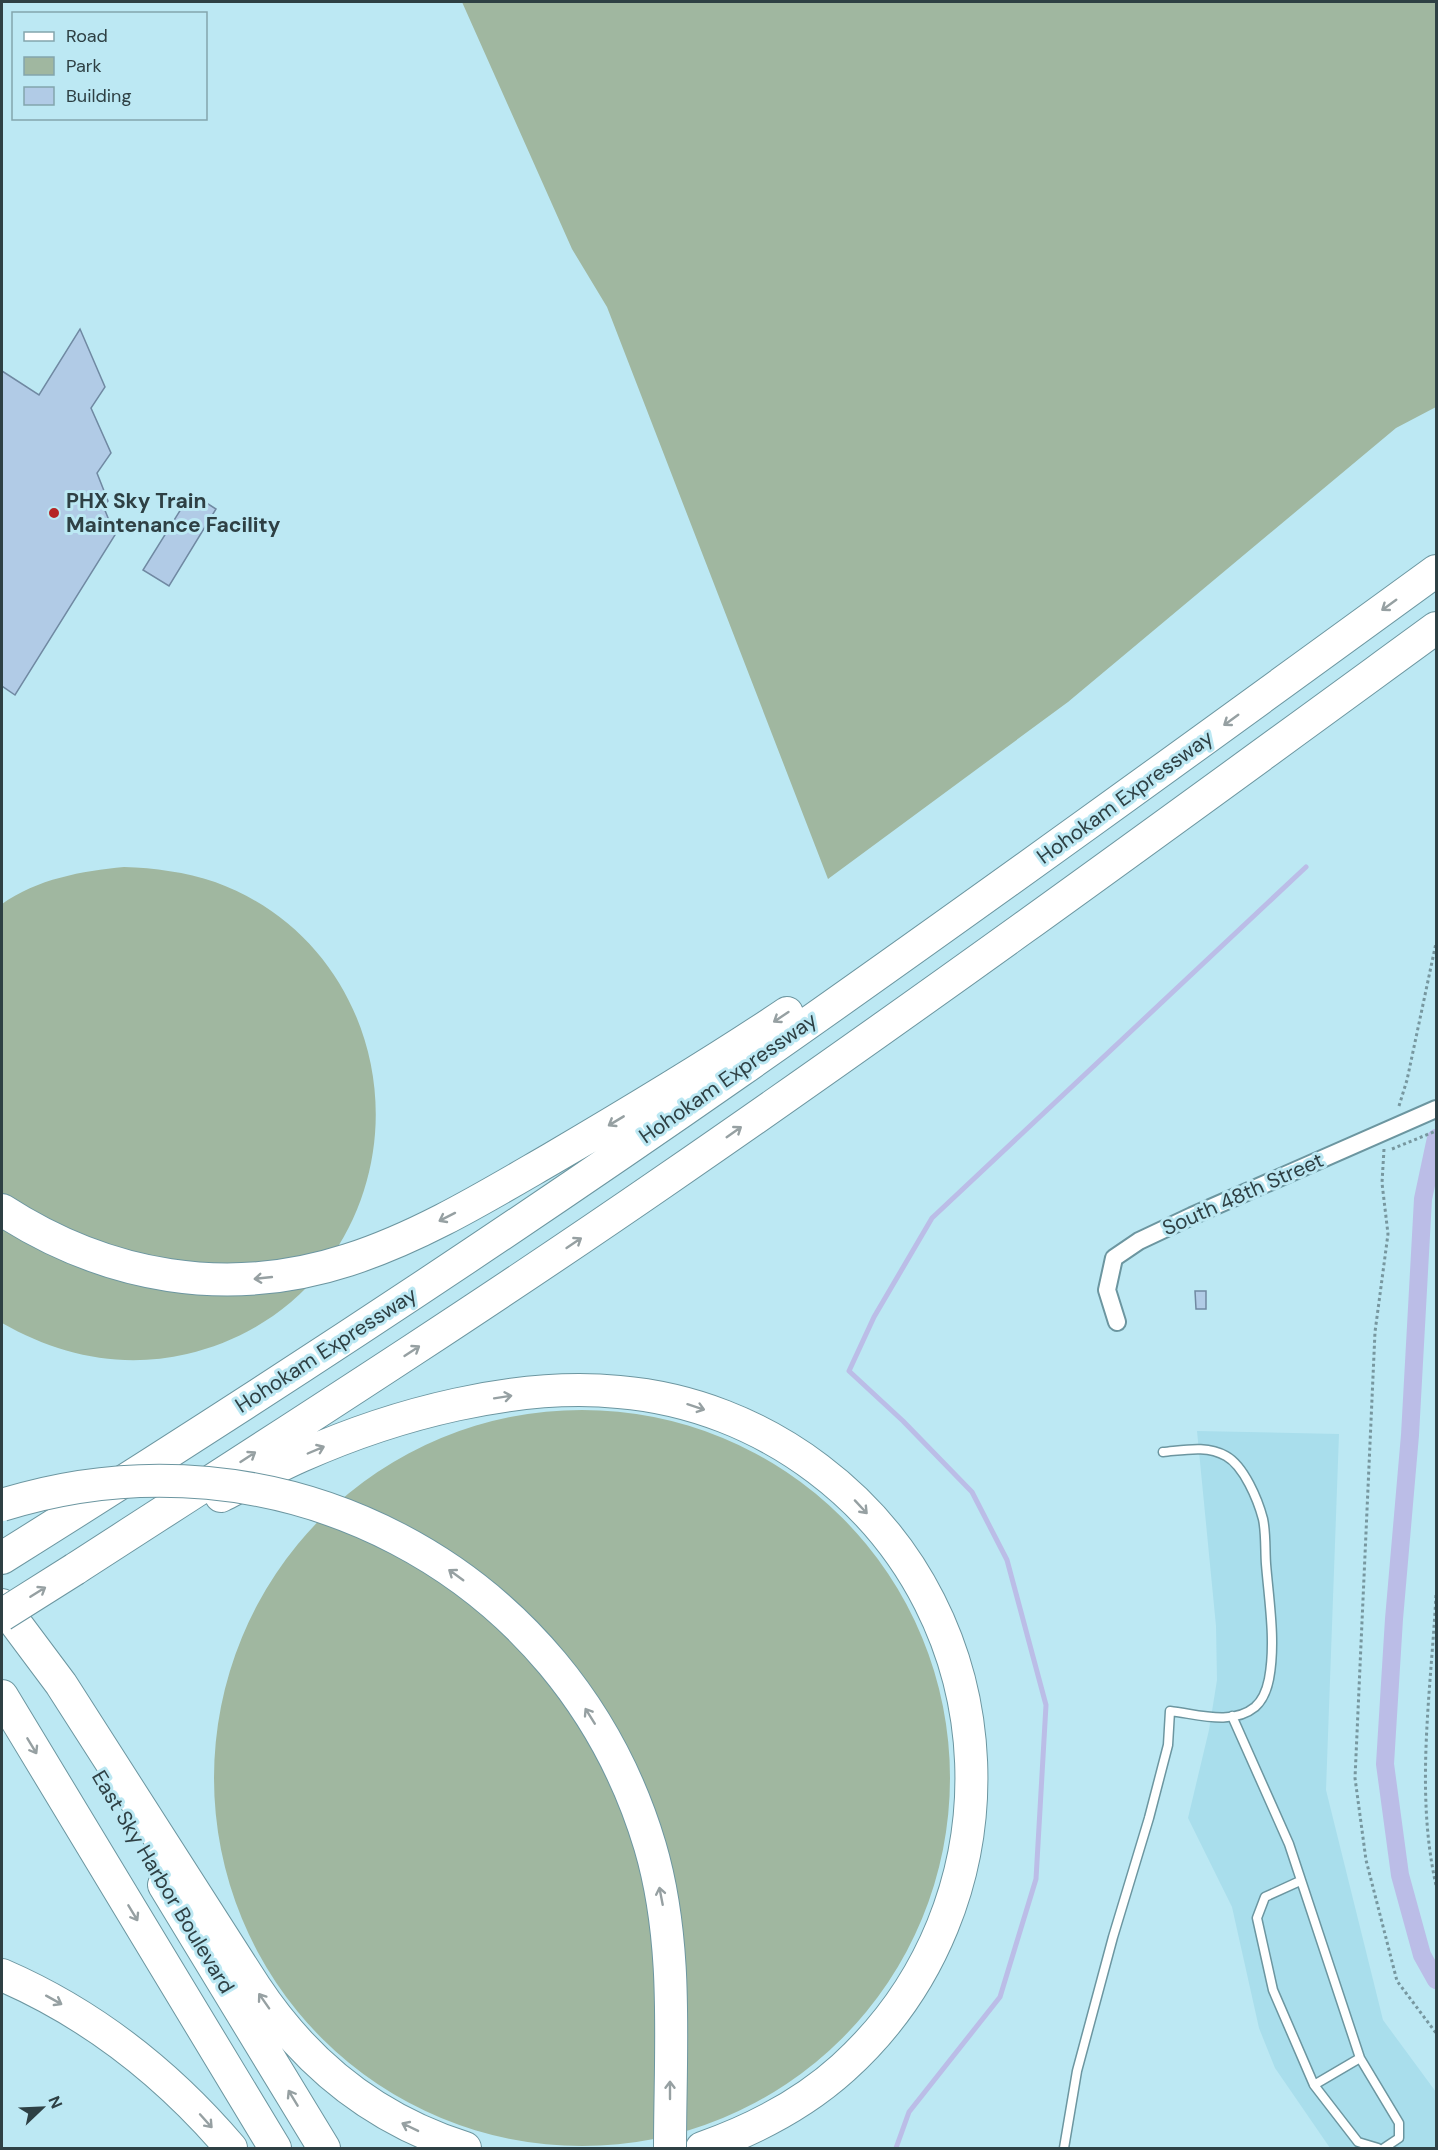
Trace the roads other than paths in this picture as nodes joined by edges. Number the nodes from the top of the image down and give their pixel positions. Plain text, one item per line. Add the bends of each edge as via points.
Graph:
1 (1437, 571) edge
2 (1437, 628) edge
3 (1045, 855) junction
4 (1437, 1109) edge
5 (2, 1210) edge
6 (1117, 1323) dead end
7 (1163, 1452) dead end
8 (2, 1505) edge
9 (2, 1558) edge
10 (75, 1569) junction
11 (2, 1605) edge
12 (2, 1615) edge
13 (2, 1696) edge
14 (1232, 1716) junction
15 (1300, 1881) junction
16 (2, 1975) edge
17 (1360, 2058) junction
18 (1314, 2085) junction
19 (231, 2148) edge
20 (275, 2148) edge
21 (324, 2148) edge
22 (465, 2148) edge
23 (670, 2148) edge
24 (702, 2148) edge
25 (1064, 2148) edge
26 (1378, 2148) edge
27 (1384, 2148) edge

1 -> 3 highway, Hohokam Expressway
10 -> 2 highway via 668,1179 958,975
3 -> 5 highway via 911,927 759,1031 564,1151 440,1220 349,1260 256,1279 164,1275 82,1252
3 - 9 highway, Hohokam Expressway via 543,1206 286,1377
4 - 6 street, South 48th Street via 1192,1216 1114,1258 1107,1290
7 - 14 lane via 1199,1448 1226,1456 1247,1479 1263,1518 1271,1631 1269,1678 1265,1695 1256,1706
23 -> 8 highway, bridge via 669,1953 650,1846 622,1774 587,1711 544,1654 507,1616 426,1554 382,1531 333,1510 264,1490 196,1481 129,1480 66,1488
12 -> 10 highway, bridge
10 -> 24 highway via 279,1466 379,1426 437,1410 545,1392 617,1391 694,1406 746,1426 793,1451 855,1500 892,1543 925,1593 960,1681 972,1767 963,1862 945,1920 921,1972 864,2048 800,2102 752,2129
22 -> 11 highway via 388,2116 321,2066 284,2027 61,1684
21 -> 12 highway, East Sky Harbor Boulevard
13 -> 20 highway, East Sky Harbor Boulevard
14 - 15 lane via 1289,1844
14 - 25 lane via 1170,1711 1168,1745 1077,2071
15 - 17 lane
15 - 18 lane via 1265,1897 1257,1918 1273,1990
16 -> 19 highway via 79,2014 134,2053 185,2098
17 - 18 lane
17 - 27 lane via 1399,2123 1399,2138
18 - 26 lane via 1358,2142

